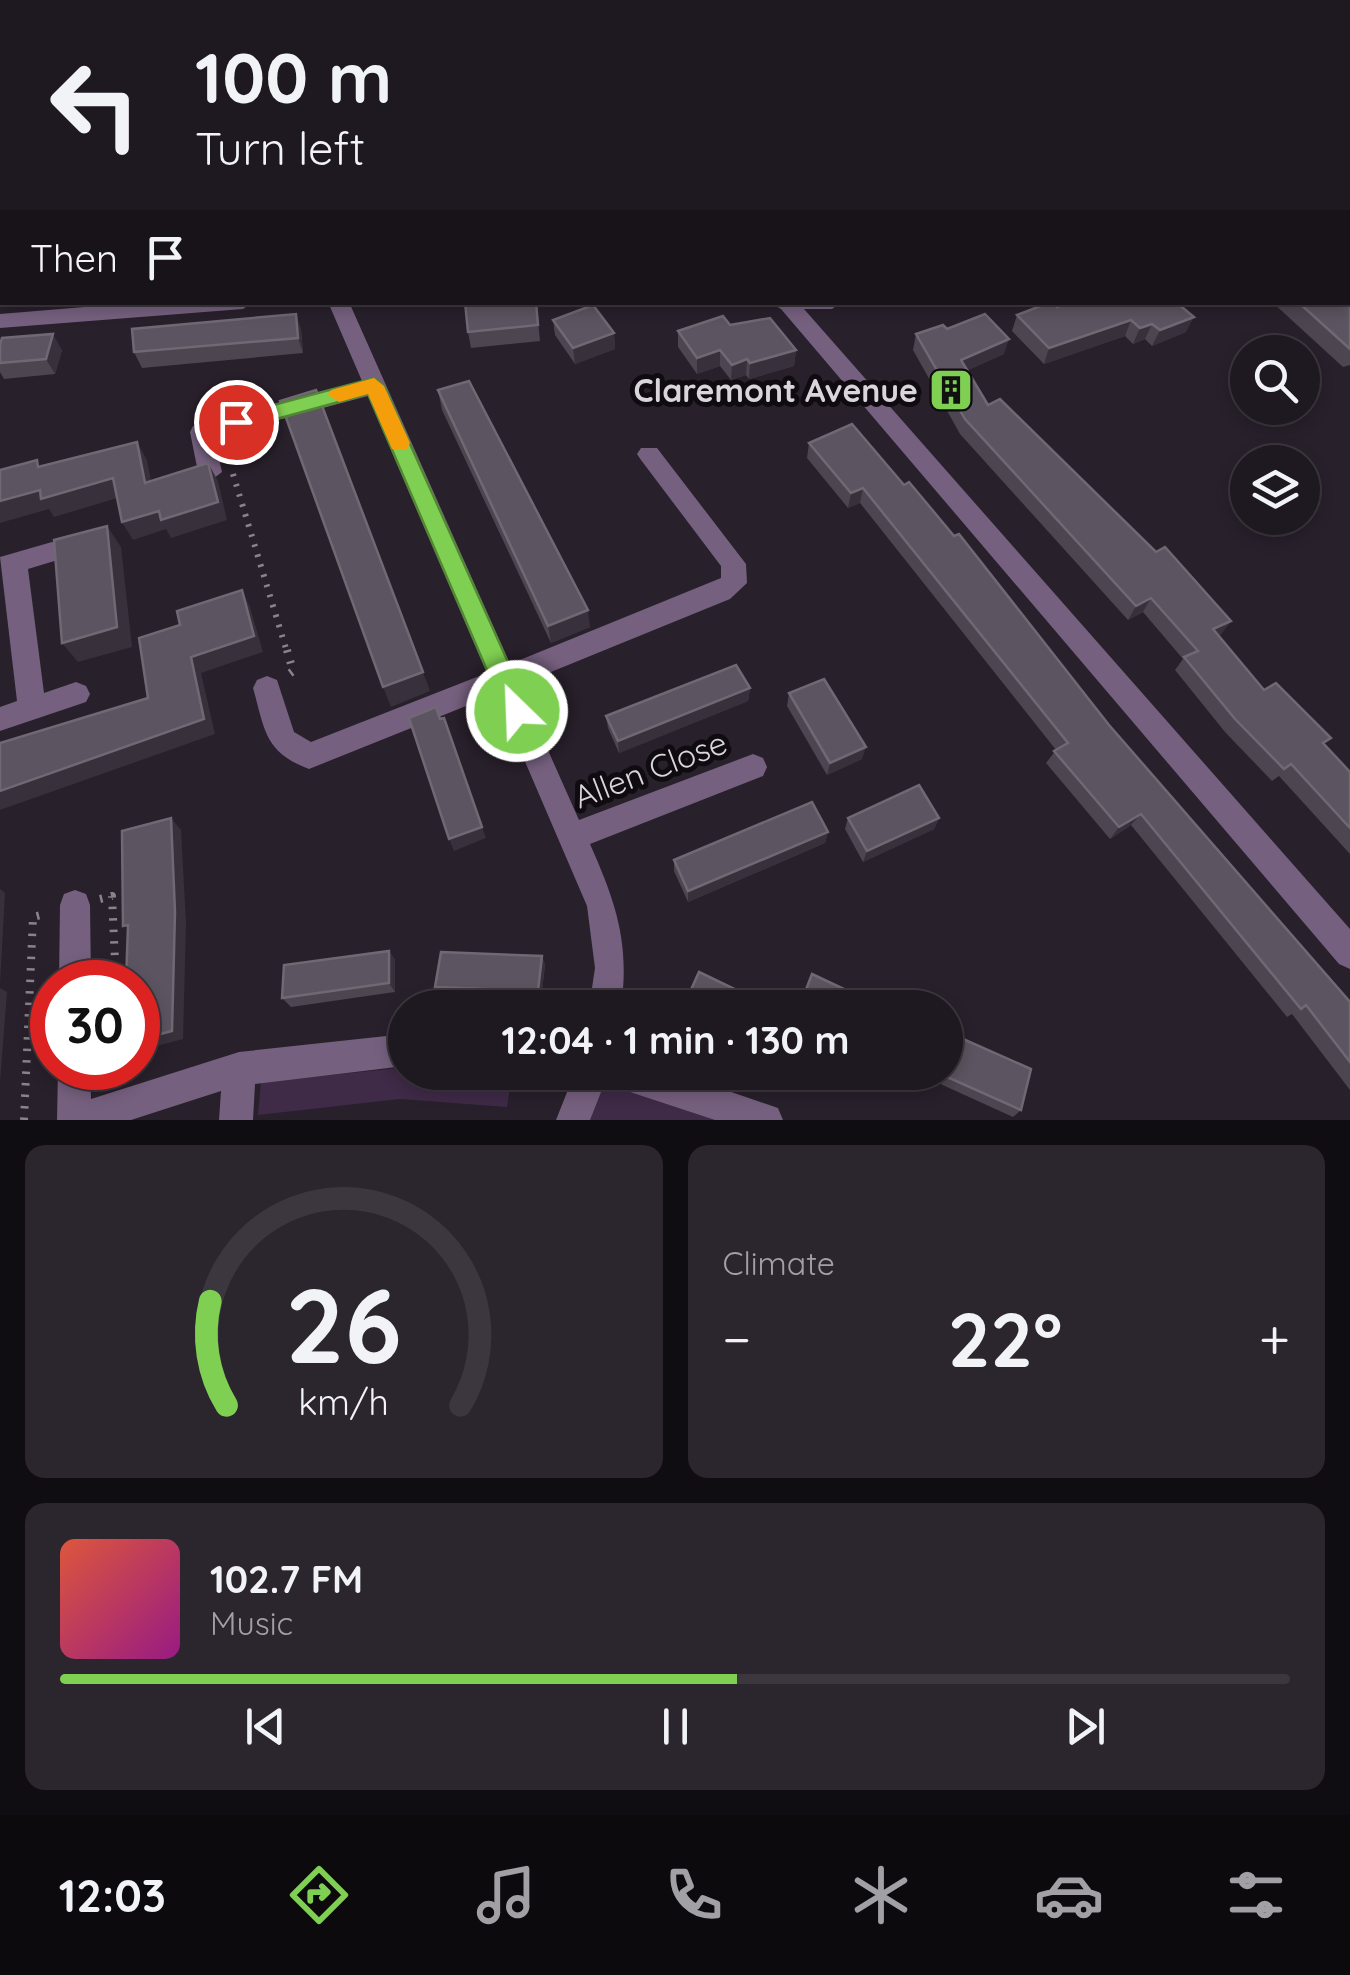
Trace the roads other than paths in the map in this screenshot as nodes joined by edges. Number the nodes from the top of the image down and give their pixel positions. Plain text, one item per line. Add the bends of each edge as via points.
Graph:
1 (202, 305) edge
2 (339, 305) edge
3 (789, 305) edge
4 (0, 320) edge
5 (374, 386) junction
6 (649, 454) dead end
7 (210, 472) edge
8 (52, 552) edge
9 (7, 565) edge
10 (504, 680) junction
11 (267, 688) road end
12 (76, 694) dead end
13 (32, 709) junction
14 (0, 719) edge
15 (753, 766) dead end
16 (572, 837) junction
17 (75, 905) dead end
18 (1350, 953) edge
19 (74, 960) edge
20 (608, 990) edge
21 (388, 1052) edge
22 (239, 1069) junction
23 (75, 1090) edge
24 (585, 1090) edge
25 (675, 1090) edge
26 (76, 1120) edge
27 (236, 1120) edge
28 (573, 1120) edge
29 (766, 1120) edge

1 - 4 street
2 - 5 street
3 - 18 street
5 - 7 street via 202,432
5 - 10 street
6 - 10 street via 733,564 734,583
8 - 9 street
9 - 13 street
10 - 11 street via 310,756 282,740
10 - 16 street
12 - 13 street
13 - 14 street
15 - 16 street, Allen Close
16 - 20 street via 602,906 612,968
17 - 19 street
21 - 22 street
22 - 26 street
22 - 27 street
23 - 26 street
24 - 28 street
25 - 29 street

